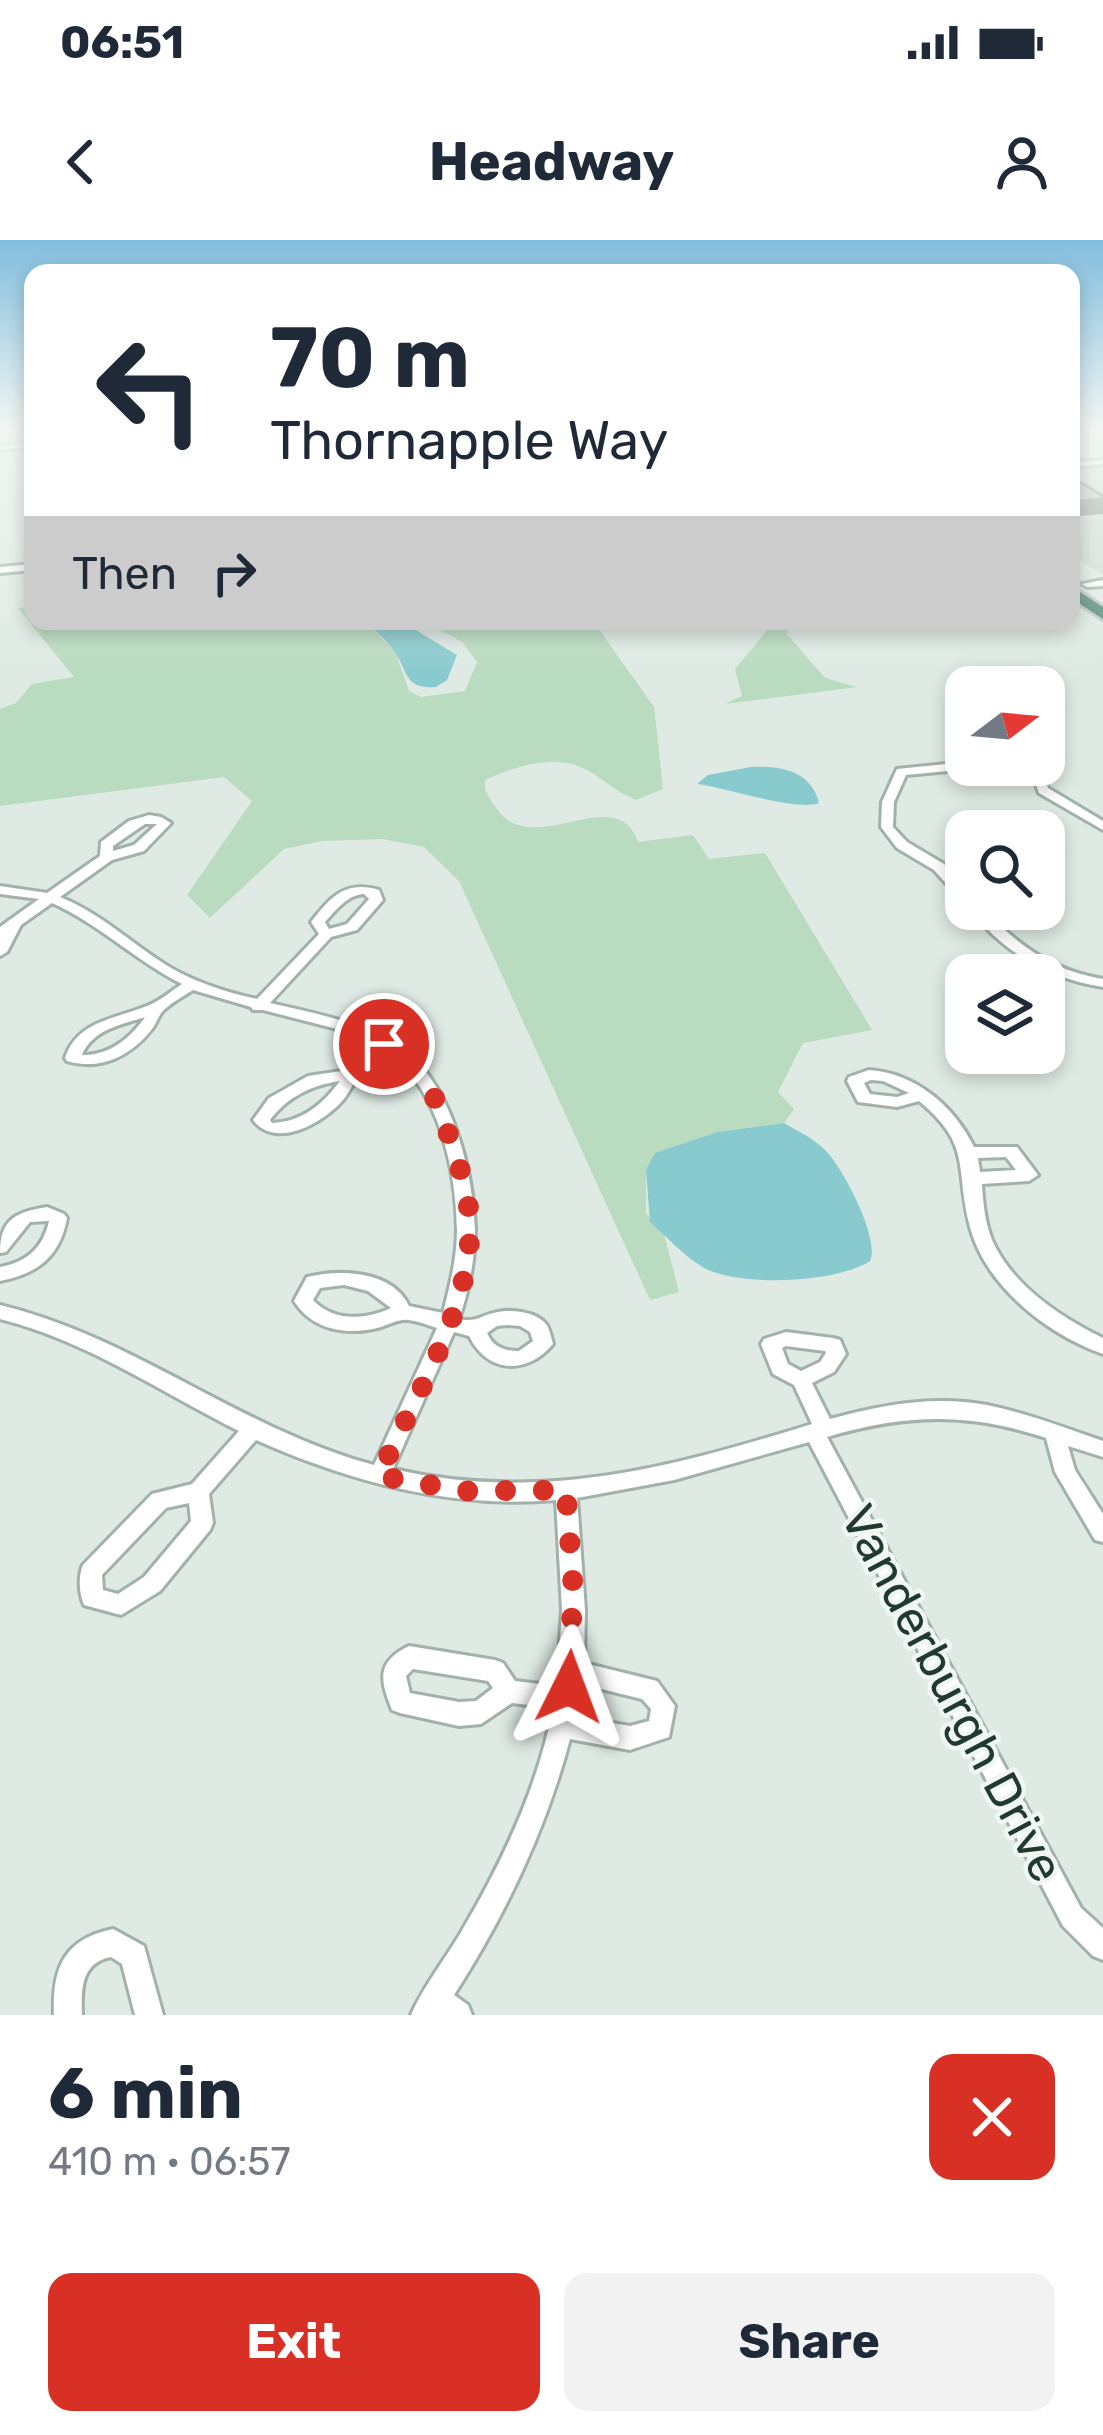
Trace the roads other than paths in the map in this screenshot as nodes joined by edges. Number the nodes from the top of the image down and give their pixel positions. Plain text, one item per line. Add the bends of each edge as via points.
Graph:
1 (1087, 586) edge
2 (1103, 596) edge
3 (1103, 614) edge
4 (945, 767) edge
5 (1042, 786) edge
6 (1103, 826) edge
7 (107, 857) dead end
8 (945, 874) edge
9 (0, 890) edge
10 (56, 896) junction
11 (8, 929) edge
12 (999, 930) edge
13 (326, 934) dead end
14 (0, 952) edge
15 (1103, 983) edge
16 (192, 984) junction
17 (258, 1007) junction
18 (156, 1008) junction
19 (392, 1048) junction
20 (352, 1073) junction
21 (918, 1096) dead end
22 (967, 1153) junction
23 (971, 1179) junction
24 (0, 1247) edge
25 (0, 1274) edge
26 (402, 1311) dead end
27 (0, 1312) edge
28 (448, 1322) junction
29 (477, 1331) dead end
30 (1103, 1347) edge
31 (801, 1380) dead end
32 (253, 1429) junction
33 (819, 1430) junction
34 (1055, 1434) junction
35 (1103, 1449) edge
36 (379, 1476) junction
37 (566, 1490) junction
38 (198, 1492) junction
39 (1103, 1533) edge
40 (571, 1671) junction
41 (508, 1691) dead end
42 (567, 1699) junction
43 (563, 1726) junction
44 (1103, 1946) edge
45 (439, 2010) edge
46 (68, 2015) edge
47 (149, 2015) edge

1 - 2 highway
1 - 3 highway
4 - 8 street via 901,772 887,827
5 - 6 street
7 - 10 street
9 - 10 street
10 - 11 street
10 - 16 street
11 - 14 street
12 - 15 street via 1030,959
13 - 17 street
16 - 17 street
16 - 18 street
17 - 19 street
18 - 18 street via 112,1021 78,1044 73,1058 105,1059 147,1029
19 - 20 street
19 - 28 street via 432,1089 467,1197 469,1250
20 - 20 street via 314,1080 261,1120 268,1128 294,1126 342,1095
21 - 22 street via 946,1116
22 - 23 street
22 - 23 street via 1011,1151 1029,1175
23 - 30 street via 974,1226 1018,1292
24 - 25 street via 24,1217 58,1219 38,1262
26 - 28 street
27 - 32 street via 83,1337
28 - 29 street
28 - 36 street
31 - 33 street, Vanderburgh Drive
32 - 36 street
32 - 38 street
33 - 34 street via 948,1409
33 - 37 street
33 - 44 street, Vanderburgh Drive via 1072,1917
34 - 35 street
34 - 39 street via 1065,1472
36 - 37 street via 466,1491
37 - 40 street
38 - 38 street via 169,1496 140,1518 91,1572 92,1598 121,1605 152,1584 199,1529
40 - 42 street
40 - 43 street via 649,1689 663,1720 660,1730 639,1738
41 - 42 street
42 - 43 street
43 - 45 street via 518,1848
46 - 47 street via 68,1976 77,1959 113,1943 134,1956

